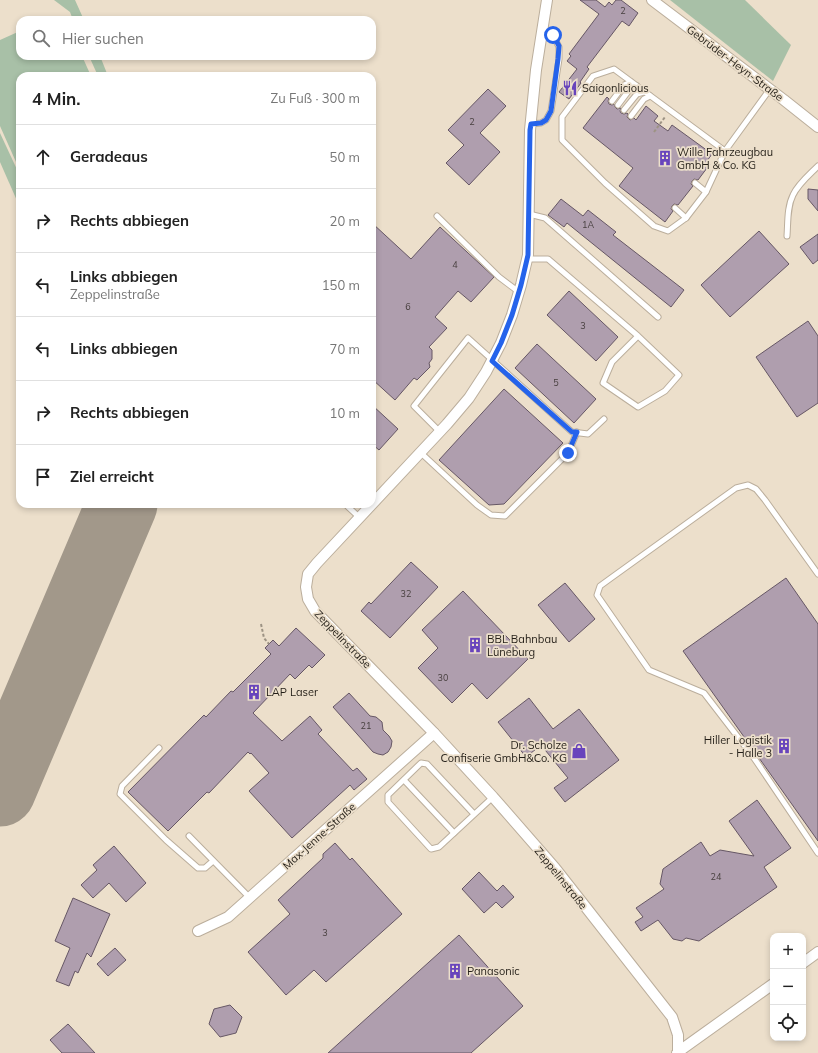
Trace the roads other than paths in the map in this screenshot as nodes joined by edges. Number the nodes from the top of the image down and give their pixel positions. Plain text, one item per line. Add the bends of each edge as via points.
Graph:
1 (547, 0) edge
2 (652, 0) edge
3 (542, 30) junction
4 (631, 82) junction
5 (637, 86) junction
6 (770, 90) junction
7 (644, 92) junction
8 (650, 96) junction
9 (612, 101) dead end
10 (618, 106) dead end
11 (624, 110) dead end
12 (631, 116) dead end
13 (531, 124) junction
14 (818, 127) edge
15 (725, 152) junction
16 (818, 166) edge
17 (695, 183) dead end
18 (706, 192) junction
19 (675, 208) dead end
20 (529, 214) junction
21 (437, 216) dead end
22 (686, 218) junction
23 (787, 236) dead end
24 (527, 259) junction
25 (519, 292) junction
26 (658, 317) dead end
27 (638, 336) junction
28 (492, 361) junction
29 (604, 419) dead end
30 (440, 432) junction
31 (577, 432) junction
32 (421, 452) junction
33 (376, 501) edge
34 (349, 508) edge
35 (369, 508) edge
36 (360, 518) junction
37 (818, 574) edge
38 (434, 733) junction
39 (159, 748) dead end
40 (404, 780) junction
41 (493, 797) junction
42 (474, 814) junction
43 (454, 833) junction
44 (189, 836) dead end
45 (818, 853) edge
46 (212, 861) junction
47 (250, 898) junction
48 (198, 931) dead end
49 (818, 952) edge
50 (806, 961) edge
51 (770, 986) edge
52 (678, 1052) edge

1 - 3 street, Zeppelinstraße
2 - 6 street, Gebrüder-Heyn-Straße
3 - 13 street, Zeppelinstraße
3 - 13 lane via 553,35 559,46 558,59 551,111 546,120
4 - 5 lane
4 - 9 lane via 624,85
4 - 22 lane via 614,69 593,76 562,117 562,140 605,183 654,226 668,230
5 - 7 lane
5 - 10 lane via 630,89
6 - 14 street, Gebrüder-Heyn-Straße
6 - 15 lane
7 - 8 lane
7 - 11 lane via 637,94
8 - 12 lane via 644,98
8 - 15 lane
13 - 20 street, Zeppelinstraße
15 - 18 lane
16 - 23 lane via 792,195
17 - 18 lane
18 - 22 lane
19 - 22 lane
20 - 24 street, Zeppelinstraße
20 - 26 lane via 545,218
21 - 25 lane via 499,277
24 - 25 street, Zeppelinstraße
24 - 27 lane via 548,259
25 - 28 street, Zeppelinstraße
27 - 27 lane via 679,374 665,391 638,407 603,383 612,362
28 - 30 street, Zeppelinstraße via 469,398
28 - 30 lane via 468,338 414,406
28 - 31 lane via 572,432
29 - 31 lane via 588,434
30 - 32 street, Zeppelinstraße
31 - 32 lane via 568,453 505,516 492,515 477,505
32 - 33 street, Zeppelinstraße
34 - 36 lane
35 - 36 street, Zeppelinstraße
36 - 38 street, Zeppelinstraße via 308,574 308,600 315,611
37 - 45 lane via 765,500 756,489 748,485 736,488 611,578 600,586 598,594 649,670 704,693 754,758
38 - 41 street, Zeppelinstraße
38 - 47 street, Max-Jenne-Straße
39 - 46 lane via 122,786 120,794 198,868 205,868
40 - 42 lane via 421,764 427,764
40 - 43 lane
40 - 43 lane via 388,795 388,802 431,848 439,847
41 - 42 lane
41 - 52 street, Zeppelinstraße via 555,868 672,1017 678,1035
42 - 43 lane
44 - 46 lane
46 - 47 lane
47 - 48 street, Max-Jenne-Straße via 228,917
49 - 50 street
51 - 52 street, Zeppelinstraße

